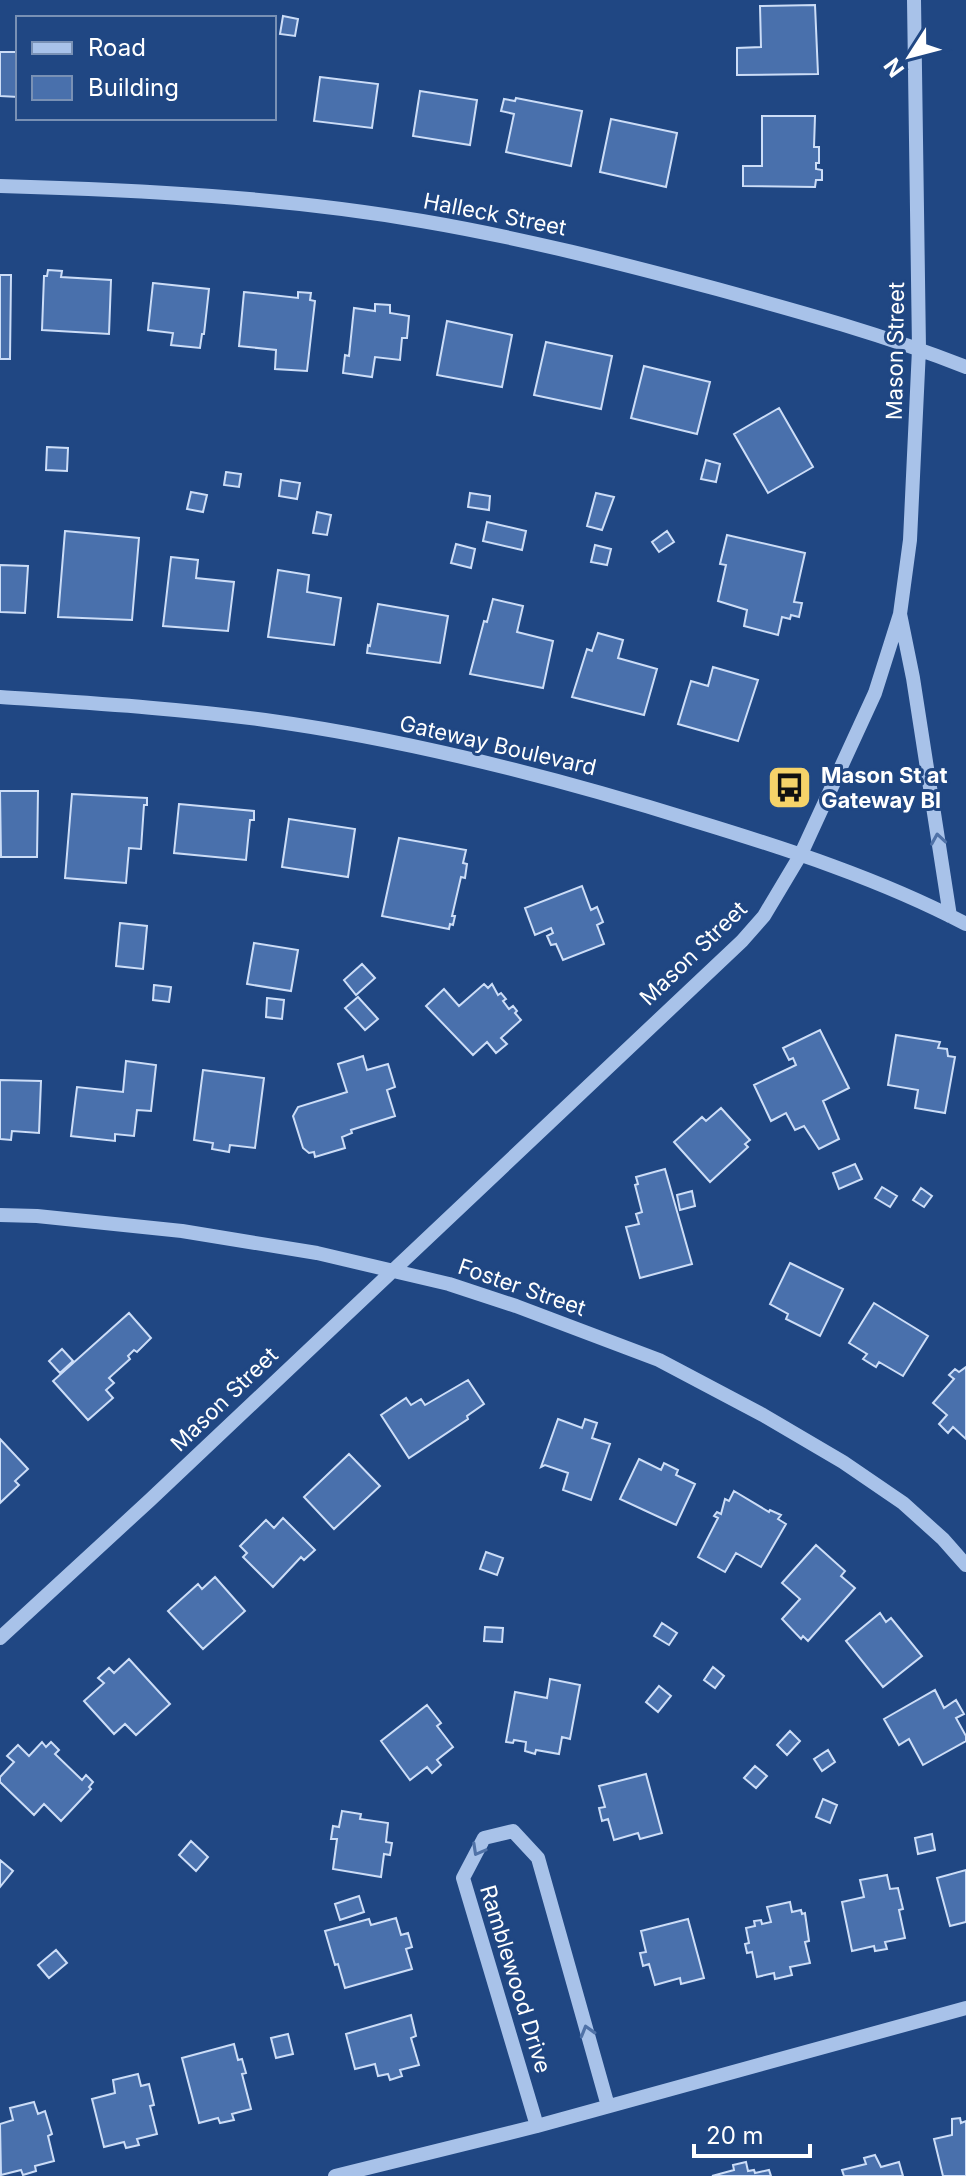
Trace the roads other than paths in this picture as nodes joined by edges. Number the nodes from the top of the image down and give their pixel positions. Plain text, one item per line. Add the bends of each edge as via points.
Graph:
1 (914, 0) edge
2 (0, 186) edge
3 (919, 349) junction
4 (966, 367) edge
5 (900, 614) junction
6 (0, 697) edge
7 (801, 854) junction
8 (950, 916) junction
9 (966, 924) edge
10 (0, 1215) edge
11 (390, 1272) junction
12 (966, 1565) edge
13 (0, 1638) edge
14 (966, 2008) edge
15 (608, 2106) junction
16 (537, 2126) junction
17 (335, 2176) edge

1 - 3 street, Mason Street
2 - 3 street, Halleck Street via 153,190 421,221 609,260
3 - 4 street, Halleck Street
3 - 5 street, Mason Street via 910,540
5 - 7 street, Mason Street via 875,693
8 -> 5 street
6 - 7 street, Gateway Boulevard via 265,720 390,742 611,794
7 - 8 street, Gateway Boulevard
7 - 11 street, Mason Street via 764,916 742,941
8 - 9 street, Gateway Boulevard
10 - 11 street, Foster Street via 182,1231 317,1253
11 - 12 street, Foster Street via 449,1284 659,1360 843,1462 903,1503
11 - 13 street, Mason Street
14 - 15 street
15 - 16 street
15 -> 16 street, Ramblewood Drive via 538,1858 513,1831 484,1838 463,1878
16 - 17 street

